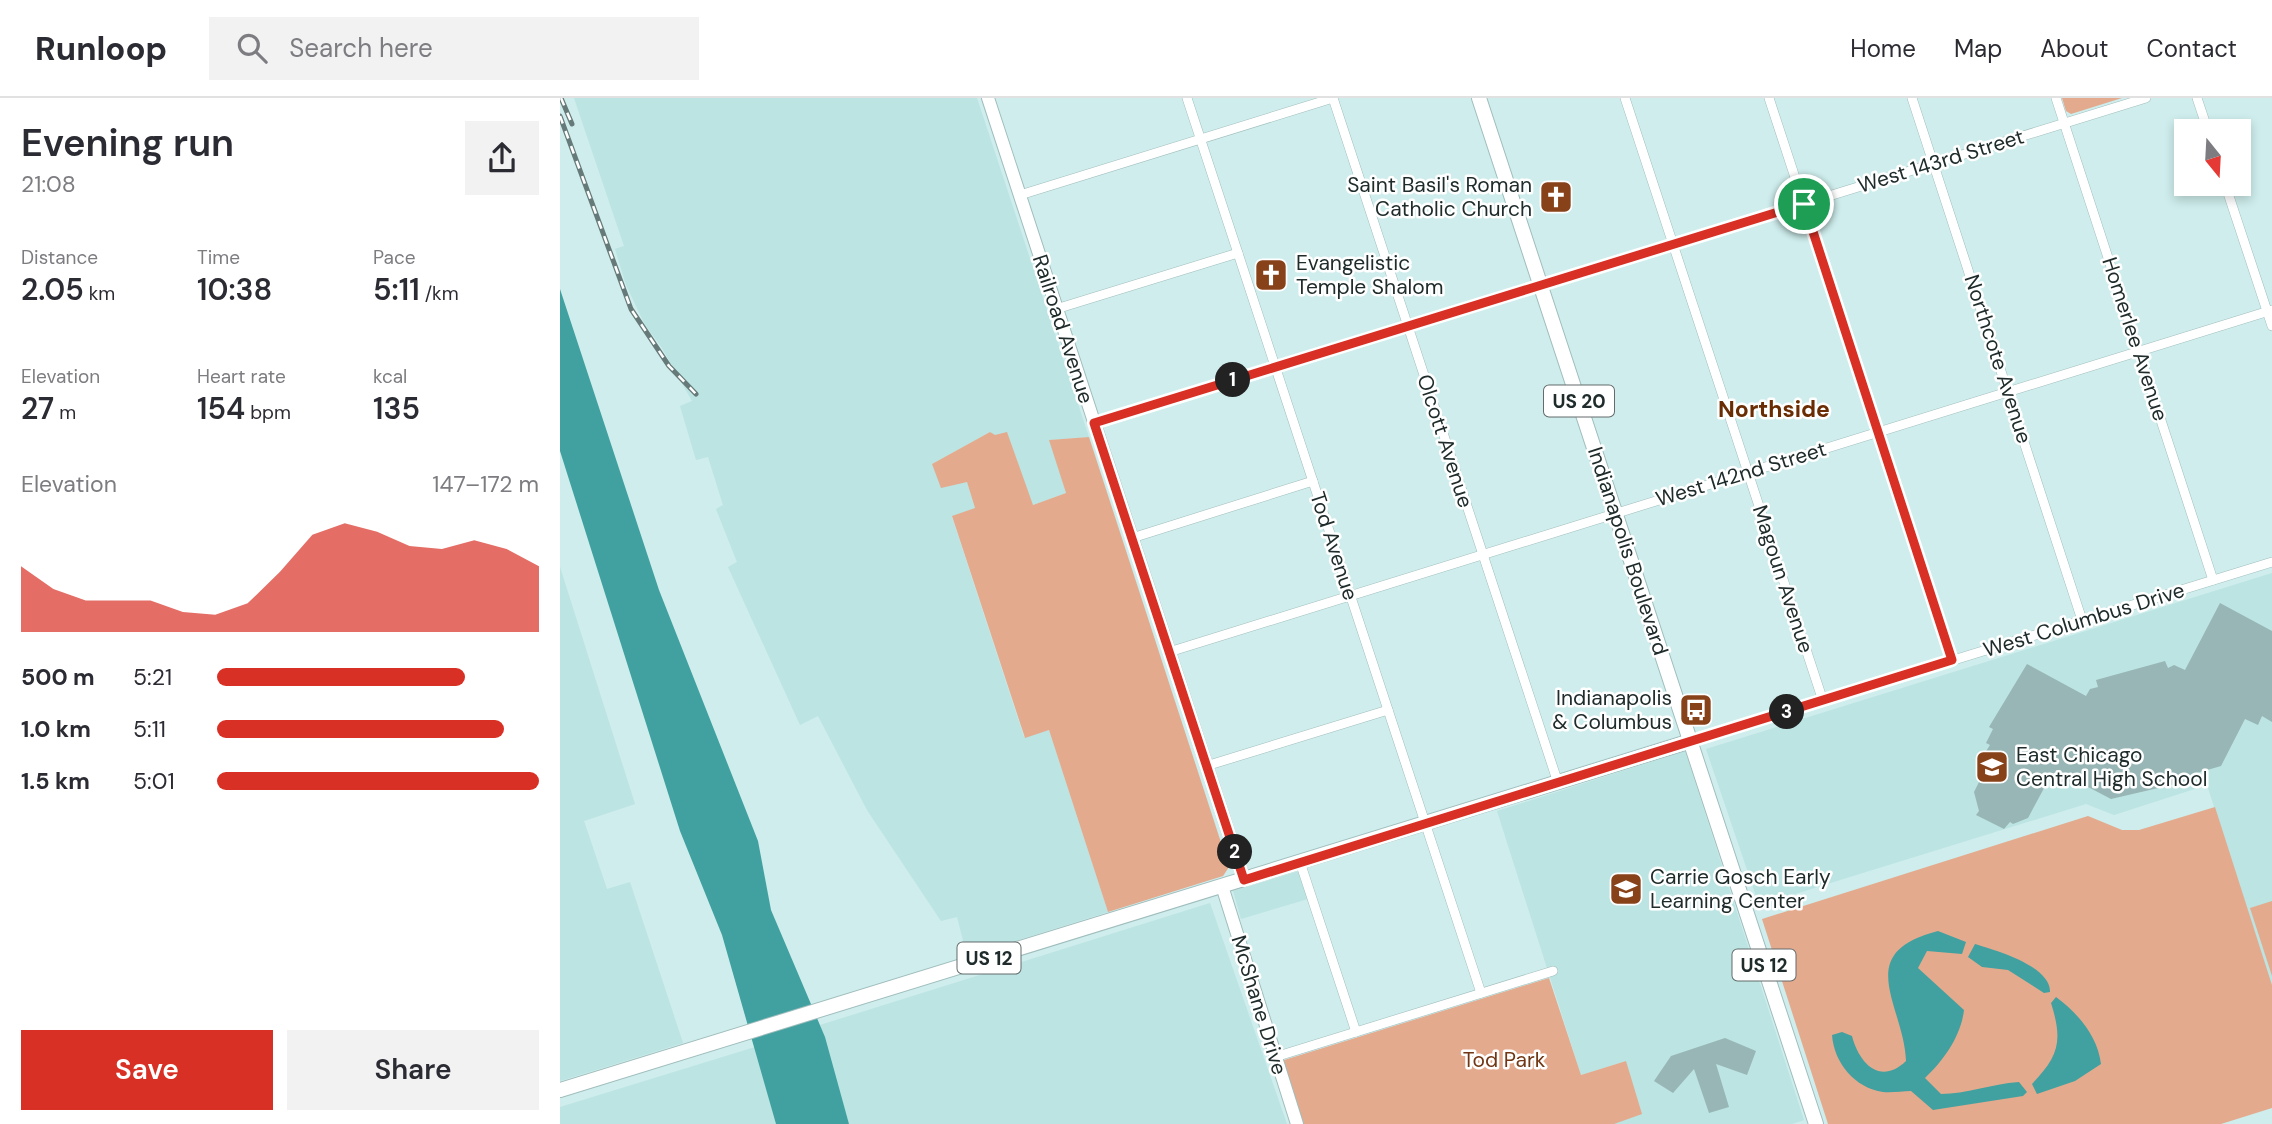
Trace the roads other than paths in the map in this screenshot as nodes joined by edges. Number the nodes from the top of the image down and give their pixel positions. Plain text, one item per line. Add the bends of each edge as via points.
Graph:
1 (988, 98) edge
2 (1187, 98) edge
3 (1333, 98) edge
4 (1479, 98) edge
5 (1625, 98) edge
6 (1769, 98) edge
7 (1913, 98) edge
8 (2056, 98) edge
9 (2146, 98) edge
10 (2197, 98) edge
11 (2204, 119) edge
12 (2064, 123) junction
13 (1201, 139) junction
14 (1934, 164) junction
15 (1020, 195) junction
16 (2229, 196) edge
17 (1804, 204) junction
18 (1673, 244) junction
19 (1238, 253) junction
20 (1541, 285) junction
21 (1056, 309) junction
22 (2270, 310) edge
23 (1407, 326) junction
24 (2272, 326) edge
25 (2139, 351) junction
26 (1276, 367) junction
27 (2008, 391) junction
28 (1094, 423) junction
29 (1878, 432) junction
30 (1748, 472) junction
31 (1313, 481) junction
32 (1616, 513) junction
33 (1132, 538) junction
34 (1482, 554) junction
35 (2272, 562) edge
36 (2213, 580) junction
37 (1350, 595) junction
38 (2082, 620) junction
39 (1169, 652) junction
40 (1952, 660) junction
41 (1823, 701) junction
42 (1388, 709) junction
43 (1691, 741) junction
44 (1206, 766) junction
45 (1558, 783) junction
46 (1425, 824) junction
47 (1300, 862) junction
48 (1244, 880) junction
49 (1222, 886) junction
50 (1553, 971) dead end
51 (1481, 993) junction
52 (1356, 1032) junction
53 (1275, 1057) junction
54 (560, 1090) edge
55 (1297, 1124) edge
56 (1816, 1124) edge

1 - 15 street, Railroad Avenue
2 - 13 street, Tod Avenue
3 - 13 street
3 - 23 street, Olcott Avenue
4 - 20 main road, Indianapolis Boulevard / US 20
5 - 18 street, Magoun Avenue
6 - 17 street
7 - 14 street, Northcote Avenue
8 - 12 street, Homerlee Avenue
9 - 12 street, West 143rd Street
10 - 11 street
12 - 14 street, West 143rd Street
12 - 25 street, Homerlee Avenue
13 - 15 street
13 - 19 street, Tod Avenue
14 - 17 street, West 143rd Street
14 - 27 street, Northcote Avenue
15 - 21 street, Railroad Avenue
16 - 22 street
17 - 18 street, West 143rd Street
17 - 29 street
18 - 20 street, West 143rd Street
18 - 30 street, Magoun Avenue
19 - 21 street
19 - 26 street, Tod Avenue
20 - 23 street, West 143rd Street
20 - 32 main road, Indianapolis Boulevard / US 20
21 - 28 street, Railroad Avenue
22 - 24 street
22 - 25 street, West 142nd Street
23 - 26 street, West 143rd Street
23 - 34 street, Olcott Avenue
25 - 27 street, West 142nd Street
25 - 36 street, Homerlee Avenue
26 - 28 street, West 143rd Street
26 - 31 street, Tod Avenue
27 - 29 street, West 142nd Street
27 - 38 street, Northcote Avenue
28 - 33 street, Railroad Avenue
29 - 30 street, West 142nd Street
29 - 40 street
30 - 32 street, West 142nd Street
30 - 41 street, Magoun Avenue
31 - 33 street
31 - 37 street, Tod Avenue
32 - 34 street, West 142nd Street
32 - 43 main road, Indianapolis Boulevard / US 20
33 - 39 street, Railroad Avenue
34 - 37 street, West 142nd Street
34 - 45 street, Olcott Avenue
35 - 36 street, West Columbus Drive
36 - 38 street, West Columbus Drive
37 - 39 street, West 142nd Street
37 - 42 street, Tod Avenue
38 - 40 street, West Columbus Drive
39 - 44 street, Railroad Avenue
40 - 41 street, West Columbus Drive
41 - 43 street, West Columbus Drive
42 - 44 street
42 - 46 street, Tod Avenue
43 - 45 main road, West Columbus Drive / US 12
43 - 56 main road, Indianapolis Boulevard / US 12
44 - 48 street, Railroad Avenue
45 - 46 main road, West Columbus Drive / US 12
46 - 47 main road, West Columbus Drive / US 12
46 - 51 street, Tod Avenue
47 - 48 main road, West Columbus Drive / US 12
47 - 52 street
48 - 49 main road, West Columbus Drive / US 12
49 - 53 street, McShane Drive
49 - 54 main road, West Columbus Drive / US 12
50 - 51 street
51 - 52 street
52 - 53 street
53 - 55 street, McShane Drive

